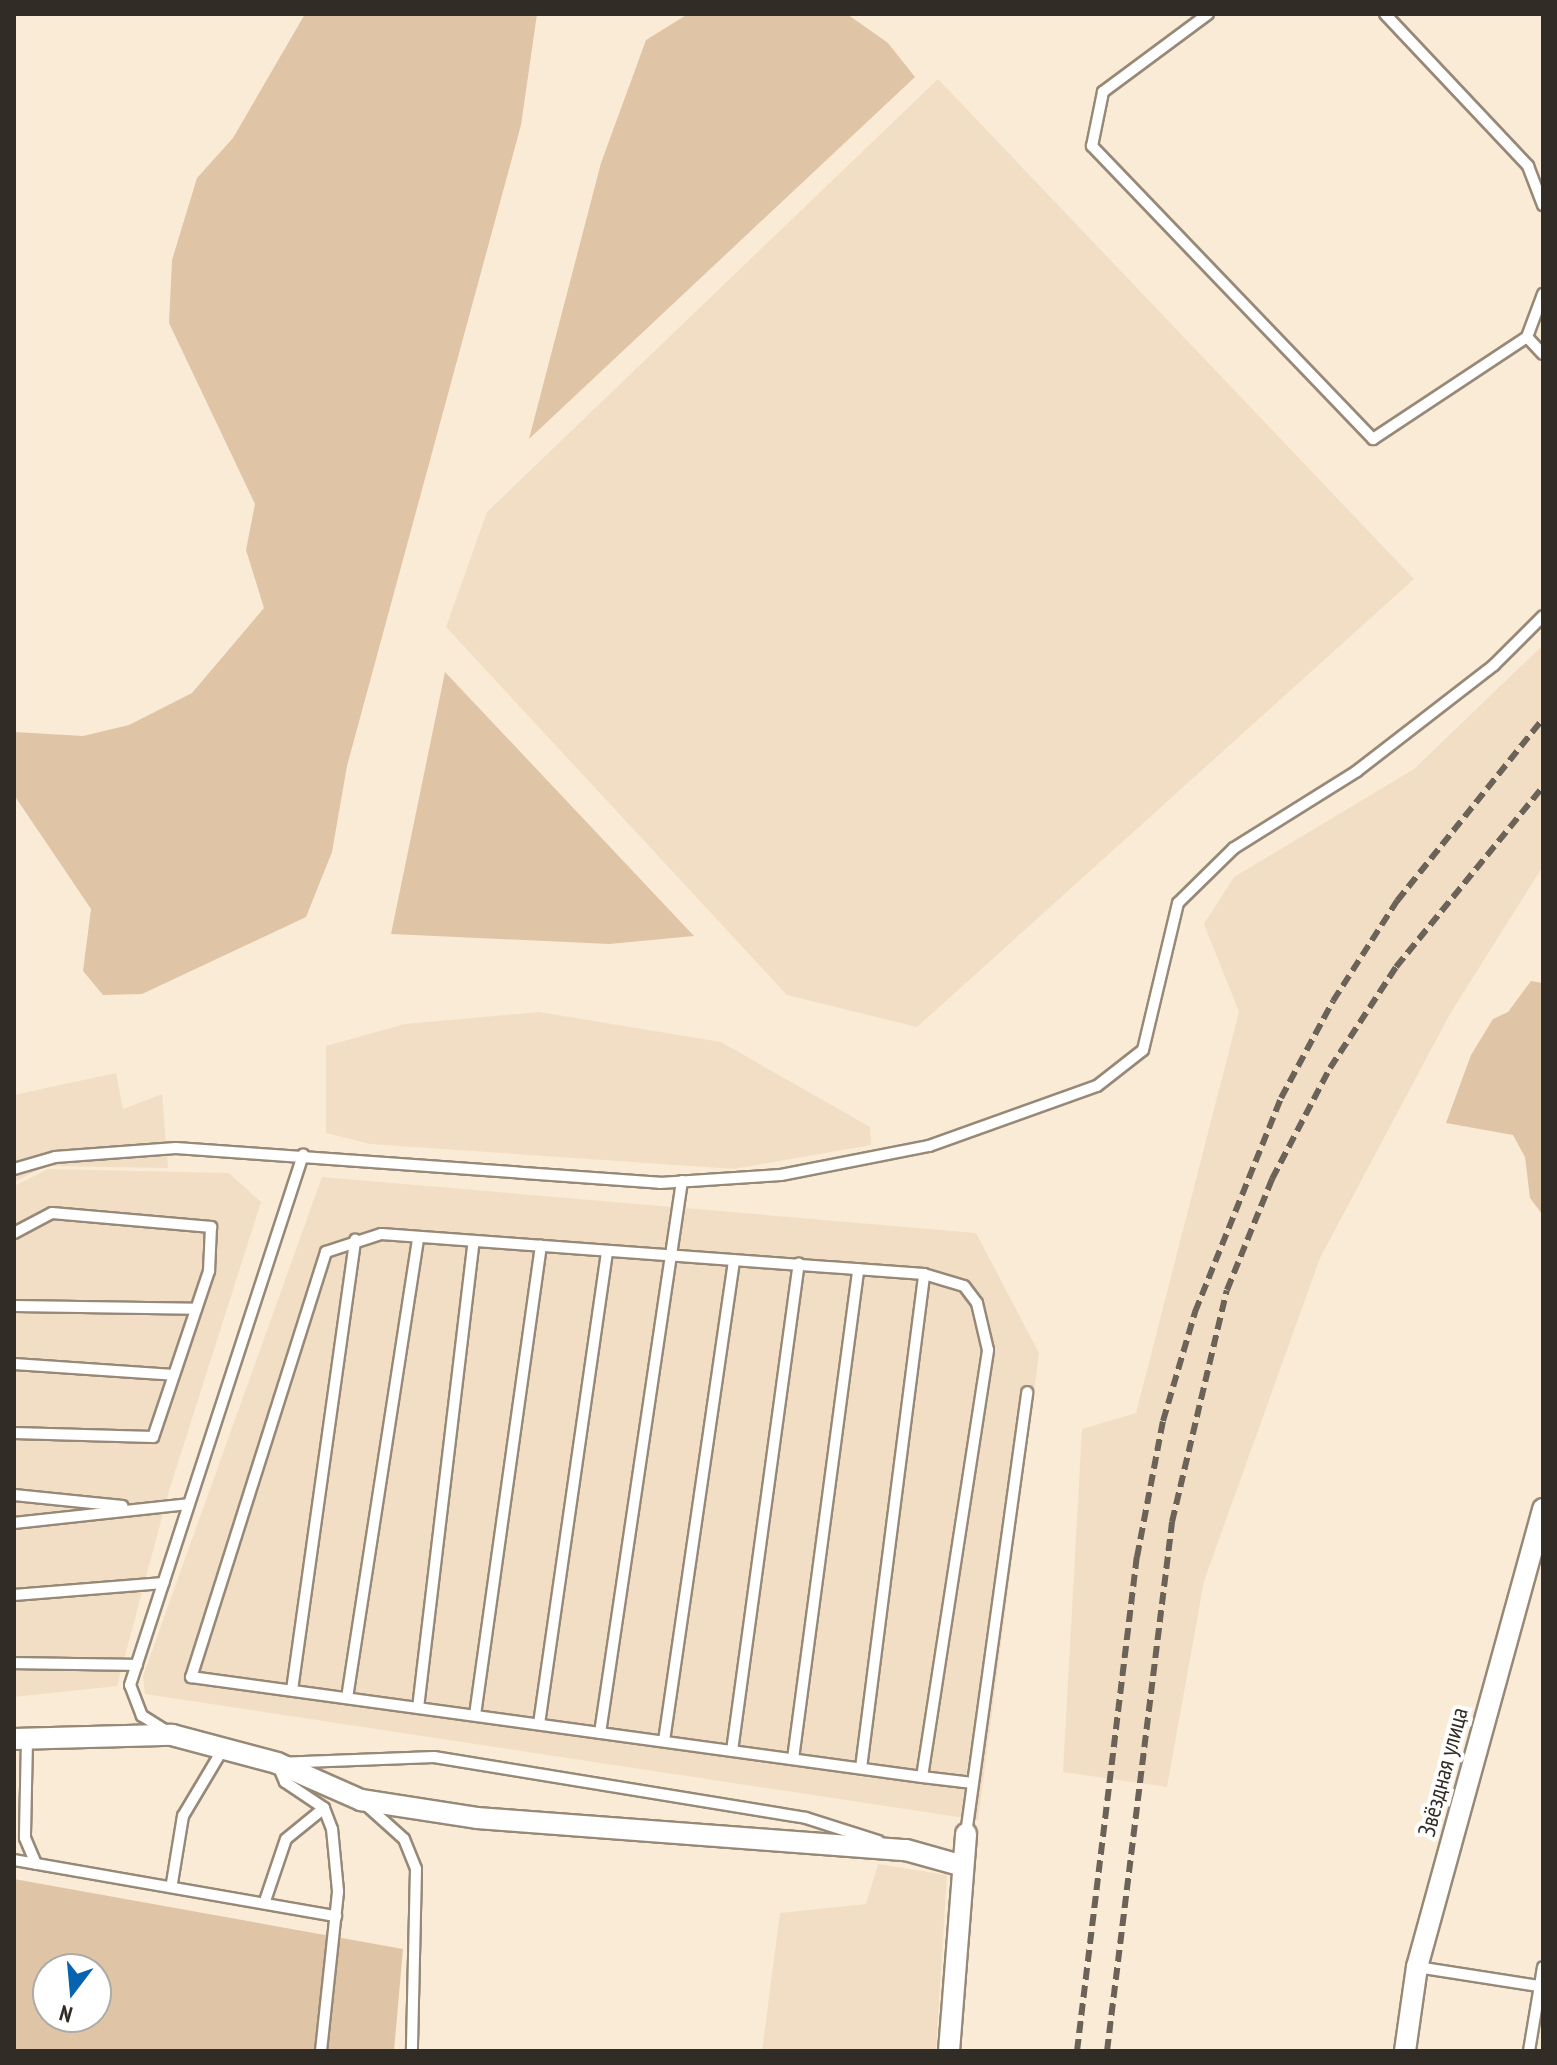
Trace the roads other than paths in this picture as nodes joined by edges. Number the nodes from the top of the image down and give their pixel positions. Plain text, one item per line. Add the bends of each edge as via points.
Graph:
1 (1208, 14) edge
2 (1385, 14) edge
3 (1543, 205) edge
4 (1543, 294) edge
5 (1527, 337) junction
6 (1543, 354) edge
7 (1543, 616) edge
8 (303, 1155) junction
9 (14, 1169) edge
10 (682, 1181) junction
11 (14, 1233) edge
12 (418, 1237) junction
13 (355, 1239) junction
14 (474, 1241) junction
15 (541, 1246) junction
16 (607, 1251) junction
17 (672, 1255) junction
18 (734, 1260) junction
19 (799, 1264) junction
20 (858, 1269) junction
21 (924, 1274) junction
22 (14, 1306) edge
23 (196, 1309) junction
24 (14, 1364) edge
25 (174, 1375) junction
26 (1027, 1392) dead end
27 (14, 1433) edge
28 (14, 1495) edge
29 (188, 1504) junction
30 (144, 1508) junction
31 (1543, 1509) edge
32 (14, 1523) edge
33 (164, 1583) junction
34 (14, 1595) edge
35 (14, 1663) edge
36 (137, 1665) junction
37 (292, 1690) junction
38 (347, 1698) junction
39 (418, 1708) junction
40 (475, 1715) junction
41 (539, 1724) junction
42 (600, 1733) junction
43 (172, 1735) junction
44 (20, 1739) edge
45 (664, 1741) junction
46 (223, 1749) junction
47 (732, 1751) junction
48 (793, 1759) junction
49 (277, 1763) junction
50 (861, 1768) junction
51 (922, 1777) junction
52 (973, 1783) junction
53 (361, 1800) junction
54 (324, 1808) junction
55 (966, 1834) joint
56 (906, 1850) junction
57 (14, 1860) edge
58 (36, 1864) junction
59 (963, 1866) junction
60 (172, 1883) junction
61 (265, 1901) junction
62 (336, 1916) junction
63 (1417, 1967) junction
64 (1543, 1967) edge
65 (1539, 1986) junction
66 (321, 2051) edge
67 (412, 2051) edge
68 (949, 2051) edge
69 (1405, 2051) edge
70 (1529, 2051) edge

1 - 5 lane via 1103,92 1092,146 1373,439
2 - 3 lane via 1528,166
4 - 5 lane
5 - 6 lane
7 - 10 lane via 1494,665 1357,771 1234,848 1178,903 1143,1050 1097,1086 929,1146 781,1175
8 - 9 lane via 176,1148 55,1157
8 - 10 lane
8 - 29 lane
10 - 17 lane
11 - 23 lane via 52,1213 211,1227 209,1271
12 - 13 lane
12 - 14 lane
12 - 38 lane
13 - 37 lane
13 - 37 lane via 326,1252 191,1677
14 - 15 lane
14 - 39 lane
15 - 16 lane
15 - 40 lane
16 - 17 lane
16 - 41 lane
17 - 18 lane
17 - 42 lane
18 - 19 lane
18 - 45 lane
19 - 20 lane
19 - 47 lane
20 - 21 lane
20 - 48 lane
21 - 50 lane
21 - 51 lane via 964,1286 977,1303 988,1350
22 - 23 lane
23 - 25 lane
24 - 25 lane
25 - 27 lane via 153,1437
26 - 52 lane
28 - 30 lane
29 - 30 lane
29 - 33 lane
30 - 32 lane
31 - 63 street, Звёздная улица
33 - 34 lane
33 - 36 lane
35 - 36 lane
36 - 43 lane via 130,1685 142,1716
37 - 38 lane
38 - 39 lane
39 - 40 lane
40 - 41 lane
41 - 42 lane
42 - 45 lane
43 - 44 street
43 - 46 street
44 - 58 lane via 25,1838
45 - 47 lane
46 - 49 street
46 - 60 lane via 183,1816
47 - 48 lane
48 - 50 lane
49 - 53 street
49 - 54 lane via 285,1782
49 - 56 lane via 434,1757 806,1818
50 - 51 lane
51 - 52 lane
52 - 55 lane
53 - 56 street via 477,1818
53 - 67 lane via 404,1839 416,1869
54 - 61 lane via 286,1839
54 - 62 lane
55 - 59 street
56 - 59 street
57 - 58 lane
58 - 60 lane via 134,1886
59 - 68 street
60 - 61 lane
61 - 62 lane
62 - 66 lane
63 - 65 lane
63 - 69 street, Звёздная улица
64 - 65 lane
65 - 70 lane

